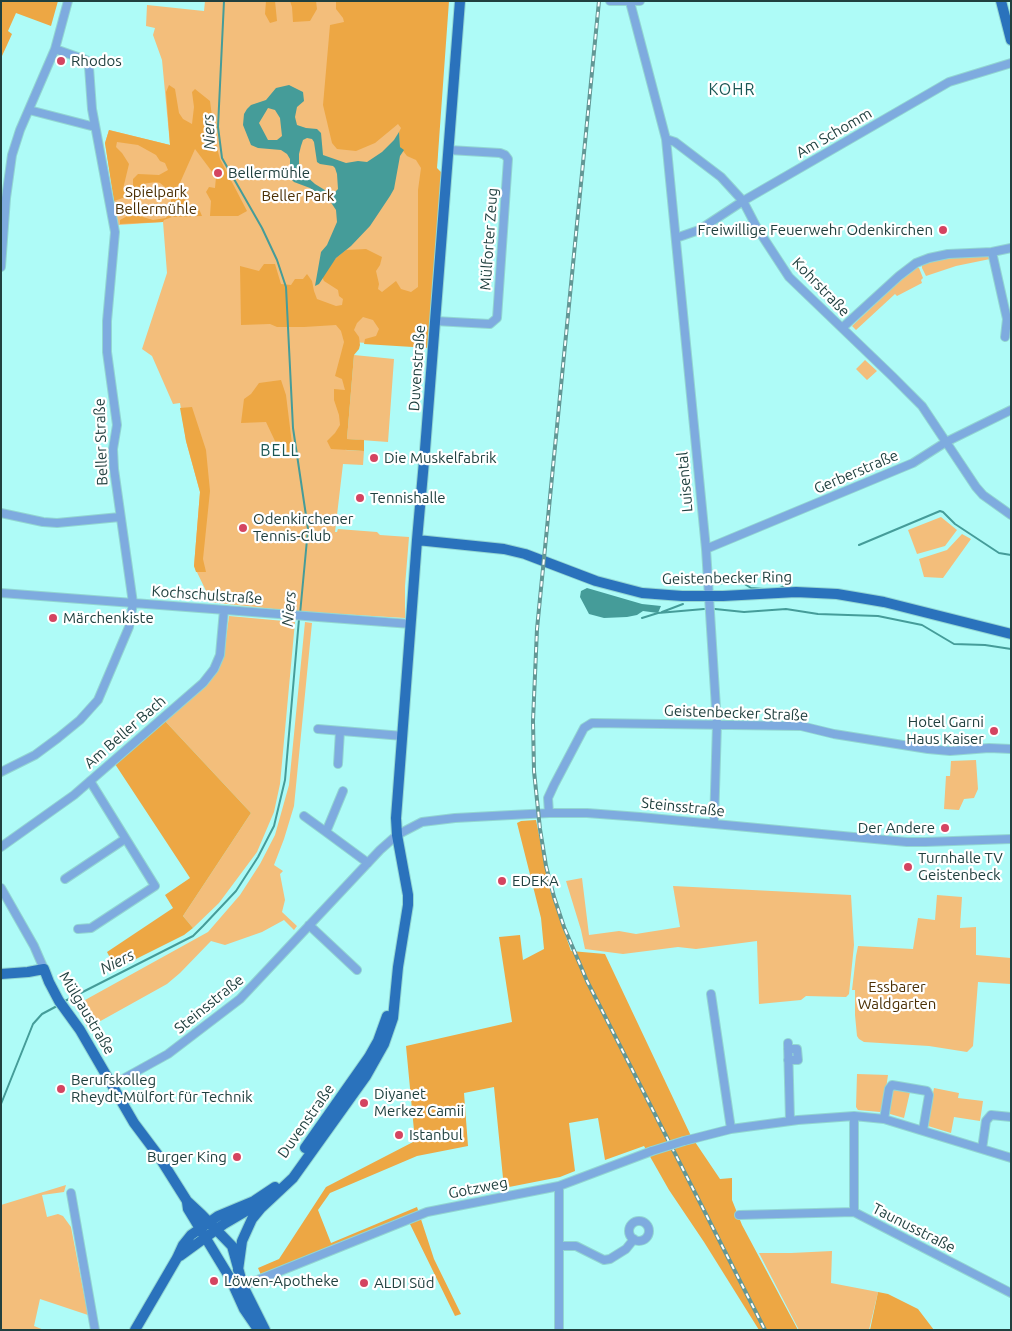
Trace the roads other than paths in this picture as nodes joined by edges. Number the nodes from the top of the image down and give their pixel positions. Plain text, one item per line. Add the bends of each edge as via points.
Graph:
1 (68, 1) edge
2 (460, 1) edge
3 (610, 1) edge
4 (640, 1) edge
5 (1001, 1) edge
6 (630, 2) edge
7 (1011, 40) edge
8 (55, 49) junction
9 (1011, 63) edge
10 (29, 110) junction
11 (95, 127) junction
12 (666, 139) junction
13 (449, 150) junction
14 (4, 197) edge
15 (743, 201) junction
16 (676, 238) junction
17 (1011, 248) edge
18 (992, 252) junction
19 (1, 261) edge
20 (1, 267) edge
21 (435, 321) junction
22 (842, 328) junction
23 (1004, 337) dead end
24 (1011, 410) edge
25 (946, 442) junction
26 (1, 513) edge
27 (1011, 515) edge
28 (120, 517) junction
29 (416, 540) junction
30 (706, 550) junction
31 (1, 593) edge
32 (709, 597) junction
33 (133, 603) junction
34 (224, 610) junction
35 (411, 624) junction
36 (1011, 634) edge
37 (717, 724) junction
38 (318, 729) dead end
39 (340, 731) junction
40 (403, 736) junction
41 (1011, 749) edge
42 (338, 764) dead end
43 (1, 772) edge
44 (90, 782) junction
45 (342, 791) dead end
46 (549, 813) junction
47 (304, 816) dead end
48 (714, 824) junction
49 (326, 832) junction
50 (397, 834) junction
51 (1011, 838) edge
52 (125, 839) junction
53 (1, 847) edge
54 (368, 863) junction
55 (65, 878) dead end
56 (1, 888) edge
57 (309, 925) junction
58 (78, 929) dead end
59 (38, 954) junction
60 (44, 968) junction
61 (356, 970) dead end
62 (30, 972) junction
63 (1, 974) edge
64 (394, 992) junction
65 (711, 994) dead end
66 (788, 1046) dead end
67 (112, 1085) junction
68 (854, 1116) junction
69 (1011, 1117) edge
70 (884, 1118) junction
71 (790, 1120) junction
72 (731, 1129) junction
73 (923, 1130) junction
74 (982, 1149) junction
75 (1011, 1158) edge
76 (559, 1186) junction
77 (71, 1193) dead end
78 (272, 1197) junction
79 (187, 1201) junction
80 (854, 1212) junction
81 (739, 1215) dead end
82 (212, 1226) junction
83 (203, 1232) junction
84 (634, 1239) dead end
85 (559, 1246) junction
86 (238, 1270) junction
87 (239, 1287) junction
88 (1011, 1294) edge
89 (95, 1330) edge
90 (135, 1330) edge
91 (258, 1330) edge
92 (265, 1330) edge
93 (559, 1330) edge

1 - 8 street
2 - 13 main road, Duvenstraße
3 - 6 street
4 - 6 street
5 - 7 main road
6 - 12 street
8 - 10 street
8 - 11 street, Beller Straße via 86,60
9 - 15 street, Am Schomm via 949,82
10 - 11 street
10 - 14 street via 12,155
11 - 28 street, Beller Straße via 115,232 107,352 117,425 113,449
12 - 15 street, Kohrstraße via 675,142 721,177
12 - 16 street, Luisental
13 - 21 main road, Duvenstraße
13 - 21 street, Mülforter Zeug via 500,154 508,159 497,318 490,324
14 - 19 street
15 - 16 street, Am Schomm via 699,230
15 - 22 street, Kohrstraße via 756,228 789,277
16 - 30 street, Luisental
17 - 18 street
18 - 22 street via 948,254 916,263
18 - 23 street via 1007,319
19 - 20 street
21 - 29 main road, Duvenstraße
22 - 25 street, Kohrstraße via 922,406
24 - 25 street, Gerberstraße
25 - 27 street, Kohrstraße via 983,495
25 - 30 street, Gerberstraße via 910,464
26 - 28 street via 57,523
28 - 33 street, Beller Straße
29 - 32 main road, Geistenbecker Ring via 504,549 596,581 642,593
29 - 35 main road, Duvenstraße
30 - 32 street, Luisental
31 - 33 street, Kochschulstraße
32 - 36 main road, Geistenbecker Ring via 796,592 837,594 884,602
32 - 37 street, Luisental
33 - 34 street, Kochschulstraße
33 - 43 street, Beller Straße via 129,627 98,700 58,738
34 - 35 street, Kochschulstraße
34 - 44 street, Am Beller Bach via 220,655 209,676
35 - 40 main road, Duvenstraße
37 - 41 street, Geistenbecker Straße via 801,726 928,749
37 - 46 street, Geistenbecker Straße via 592,723 584,728 554,785 548,798
37 - 48 street, Luisental
38 - 39 street
39 - 40 street
39 - 42 street
40 - 50 main road, Duvenstraße
44 - 52 street
44 - 53 street, Am Beller Bach
45 - 49 street
46 - 48 street, Steinsstraße via 623,815
46 - 50 street, Steinsstraße via 422,822
47 - 49 street
48 - 51 street, Steinsstraße via 906,842
49 - 54 street
50 - 54 street, Steinsstraße
50 - 64 main road, Duvenstraße via 408,905
52 - 55 street
52 - 58 street via 155,886 91,928
54 - 57 street, Steinsstraße
56 - 59 street, Mülgaustraße
57 - 61 street
57 - 67 street, Steinsstraße via 240,999 168,1054
59 - 60 street, Mülgaustraße
59 - 62 street via 37,963
60 - 62 main road
60 - 67 main road, Mülgaustraße via 62,1005
62 - 63 main road
64 - 78 main road, Duvenstraße via 393,1018 376,1060 292,1178
64 - 82 main road, Duvenstraße via 378,1041 369,1057 289,1172 261,1197 222,1214
65 - 72 street
66 - 71 street
67 - 79 main road, Mülgaustraße
68 - 70 street, Gotzweg
68 - 71 street, Gotzweg
68 - 80 street
69 - 74 street via 991,1115 986,1121
70 - 73 street, Gotzweg
70 - 73 street via 892,1084 927,1091
71 - 72 street, Gotzweg
72 - 76 street, Gotzweg, bridge via 652,1151
73 - 74 street, Gotzweg
74 - 75 street, Gotzweg
76 - 85 street
76 - 87 street, Gotzweg via 427,1212
77 - 89 street
78 - 82 main road
78 - 86 main road via 247,1228
79 - 82 main road, Mülgaustraße
79 - 83 main road, Mülgaustraße via 188,1209
80 - 81 street, Taunusstraße
80 - 88 street, Taunusstraße
82 - 83 main road, Duvenstraße
82 - 86 main road, Mülgaustraße via 232,1246
83 - 87 main road, Mülgaustraße via 230,1278
83 - 90 main road, Duvenstraße via 190,1235 182,1245
84 - 85 street via 626,1249 604,1260 576,1246
85 - 93 street
86 - 87 main road, Mülgaustraße
87 - 91 main road via 244,1309
87 - 92 main road

